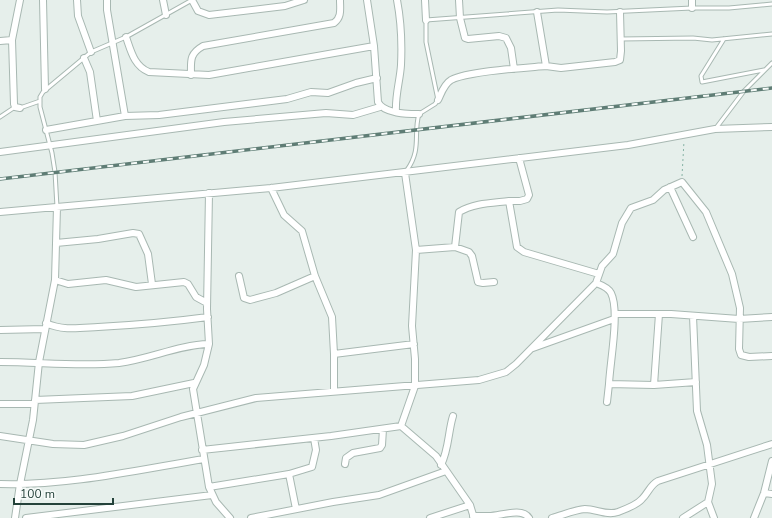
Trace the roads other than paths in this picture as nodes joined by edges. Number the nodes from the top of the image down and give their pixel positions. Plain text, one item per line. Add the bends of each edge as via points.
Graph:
1 (20, 0) edge
2 (43, 0) edge
3 (77, 0) edge
4 (107, 0) edge
5 (163, 0) edge
6 (192, 0) edge
7 (304, 0) edge
8 (340, 0) edge
9 (367, 0) edge
10 (397, 0) edge
11 (424, 0) edge
12 (459, 0) edge
13 (692, 0) edge
14 (772, 4) edge
15 (692, 8) junction
16 (537, 12) junction
17 (620, 12) junction
18 (166, 15) junction
19 (460, 18) junction
20 (426, 20) junction
21 (772, 34) edge
22 (126, 37) junction
23 (621, 39) junction
24 (724, 39) junction
25 (12, 40) junction
26 (0, 41) edge
27 (112, 43) junction
28 (374, 46) junction
29 (91, 52) junction
30 (84, 58) junction
31 (772, 63) edge
32 (546, 66) junction
33 (514, 69) junction
34 (764, 70) junction
35 (191, 75) junction
36 (377, 78) junction
37 (45, 90) junction
38 (438, 100) junction
39 (40, 101) junction
40 (380, 107) junction
41 (18, 108) junction
42 (396, 112) junction
43 (420, 114) junction
44 (125, 116) junction
45 (0, 117) edge
46 (97, 121) junction
47 (772, 127) edge
48 (715, 129) junction
49 (46, 130) junction
50 (50, 145) junction
51 (0, 152) edge
52 (519, 158) junction
53 (405, 173) junction
54 (670, 187) junction
55 (271, 188) junction
56 (209, 193) junction
57 (509, 201) junction
58 (57, 207) junction
59 (0, 212) edge
60 (693, 237) dead end
61 (56, 243) junction
62 (455, 247) junction
63 (416, 250) junction
64 (599, 274) junction
65 (239, 276) dead end
66 (315, 276) junction
67 (55, 280) junction
68 (494, 282) dead end
69 (596, 283) junction
70 (152, 284) junction
71 (207, 303) junction
72 (659, 314) junction
73 (693, 316) junction
74 (208, 317) junction
75 (614, 317) junction
76 (772, 317) edge
77 (739, 319) junction
78 (46, 326) junction
79 (0, 330) edge
80 (209, 344) junction
81 (414, 344) junction
82 (531, 349) junction
83 (334, 354) junction
84 (772, 356) edge
85 (0, 362) edge
86 (39, 362) junction
87 (696, 382) junction
88 (194, 383) junction
89 (609, 384) junction
90 (654, 384) junction
91 (415, 386) junction
92 (334, 392) junction
93 (35, 402) junction
94 (607, 402) dead end
95 (0, 404) edge
96 (196, 413) junction
97 (453, 416) dead end
98 (401, 426) junction
99 (383, 429) junction
100 (0, 436) edge
101 (314, 438) junction
102 (28, 439) junction
103 (772, 444) edge
104 (202, 450) junction
105 (204, 459) junction
106 (772, 461) edge
107 (345, 464) dead end
108 (710, 464) junction
109 (441, 465) junction
110 (446, 471) junction
111 (770, 473) edge
112 (289, 474) junction
113 (0, 484) edge
114 (20, 484) junction
115 (209, 487) junction
116 (764, 493) junction
117 (772, 494) edge
118 (212, 495) junction
119 (708, 502) junction
120 (470, 505) junction
121 (296, 509) junction
122 (617, 512) junction
123 (474, 517) edge
124 (15, 518) edge
125 (26, 518) edge
126 (230, 518) edge
127 (251, 518) edge
128 (432, 518) edge
129 (529, 518) edge
130 (552, 518) edge
131 (623, 518) edge
132 (684, 518) edge
133 (714, 518) edge
134 (754, 518) edge

1 - 25 street
2 - 37 street
3 - 29 street via 78,16
4 - 27 street
5 - 18 street
6 - 7 street via 198,11 209,15 285,6
6 - 18 lane
8 - 35 street via 340,13 334,23 203,46 192,56
9 - 28 street
10 - 42 street via 401,55
11 - 20 street
12 - 19 street
13 - 15 street
14 - 15 lane
15 - 17 lane
16 - 17 lane
16 - 19 lane
16 - 32 street
17 - 23 street
18 - 22 lane
19 - 20 lane
19 - 33 street via 462,32 468,40 499,36 506,38 511,48
20 - 38 lane via 426,42
21 - 24 lane
22 - 27 lane
22 - 35 street via 136,61 143,70
23 - 24 lane
23 - 32 street via 621,56 618,62 561,68
24 - 34 lane via 701,76 702,82
25 - 26 street
25 - 41 street
27 - 29 lane
27 - 44 street
28 - 35 street via 209,75
28 - 36 street
29 - 30 lane
30 - 37 lane
30 - 46 street via 90,72
31 - 34 lane
32 - 33 street
33 - 38 street via 451,80
34 - 48 lane
36 - 40 street
36 - 44 street via 328,93 311,92 280,100 159,115
37 - 39 lane
38 - 43 lane
39 - 41 lane
39 - 49 lane
40 - 42 street
40 - 50 street via 353,114 326,113 265,118
41 - 45 lane
42 - 43 street
43 - 53 lane via 413,162
44 - 46 street
46 - 49 street
47 - 48 street
48 - 52 street via 628,146
49 - 50 lane
50 - 51 street
50 - 58 lane
52 - 53 street
52 - 57 street via 528,195 527,199
53 - 55 street
53 - 63 street
54 - 60 street
54 - 64 street via 653,200 631,208 622,223 613,254 602,266
54 - 77 street via 682,182 706,212 732,274 738,294
55 - 56 street
55 - 66 street via 284,215 302,231
56 - 58 street
56 - 71 street
57 - 62 street via 488,203 459,212
57 - 64 street via 517,247 524,252
58 - 59 street
58 - 61 street
61 - 67 street
61 - 70 street via 139,234 148,254
62 - 63 street
62 - 68 street via 469,252 472,256 478,282
63 - 81 street via 412,326
64 - 69 street
65 - 66 street via 244,298 250,300 276,293
66 - 83 street via 332,317
67 - 70 street via 68,284 106,280 136,287
67 - 78 street
69 - 75 street via 611,293
69 - 82 street
70 - 71 street via 186,282 196,297
71 - 74 street
72 - 73 street
72 - 75 street
72 - 90 street
73 - 77 street
73 - 87 street
74 - 78 street via 136,325 78,328
74 - 80 street
75 - 82 street
75 - 89 street
76 - 77 street
77 - 84 street via 741,356
78 - 79 street
78 - 86 street
80 - 86 street via 188,346 117,363 66,365
80 - 88 street via 204,365
81 - 83 street
81 - 91 street
82 - 91 street via 506,372 494,376 479,380
83 - 92 street
85 - 86 street
86 - 93 street
87 - 90 street
87 - 108 street via 698,416
88 - 93 street via 132,396
88 - 96 street via 192,389
89 - 90 street
89 - 94 street
91 - 92 street
91 - 98 street
92 - 96 street via 266,396
93 - 95 street
93 - 102 street
96 - 102 street via 123,436 84,445 53,444
96 - 104 street
97 - 109 street via 448,446
98 - 99 street
98 - 109 street via 429,449
99 - 101 street
99 - 107 street via 383,443 380,448 353,453 346,458
100 - 102 street
101 - 104 street
101 - 112 street via 316,450 312,467
102 - 114 street
103 - 108 street
104 - 105 street
105 - 114 street via 105,476
105 - 115 street
106 - 111 street
108 - 119 street via 712,484
108 - 122 street via 658,481 642,499
109 - 110 street
110 - 120 street
110 - 121 street via 379,495
111 - 116 street
112 - 115 street
112 - 121 street
113 - 114 street
114 - 124 street
115 - 118 street
116 - 117 street
116 - 134 street
118 - 125 street
118 - 126 street
119 - 132 street
119 - 133 street
120 - 123 street
120 - 128 street
121 - 127 street
122 - 130 street via 609,514 580,510
122 - 131 street
123 - 129 street via 516,513

